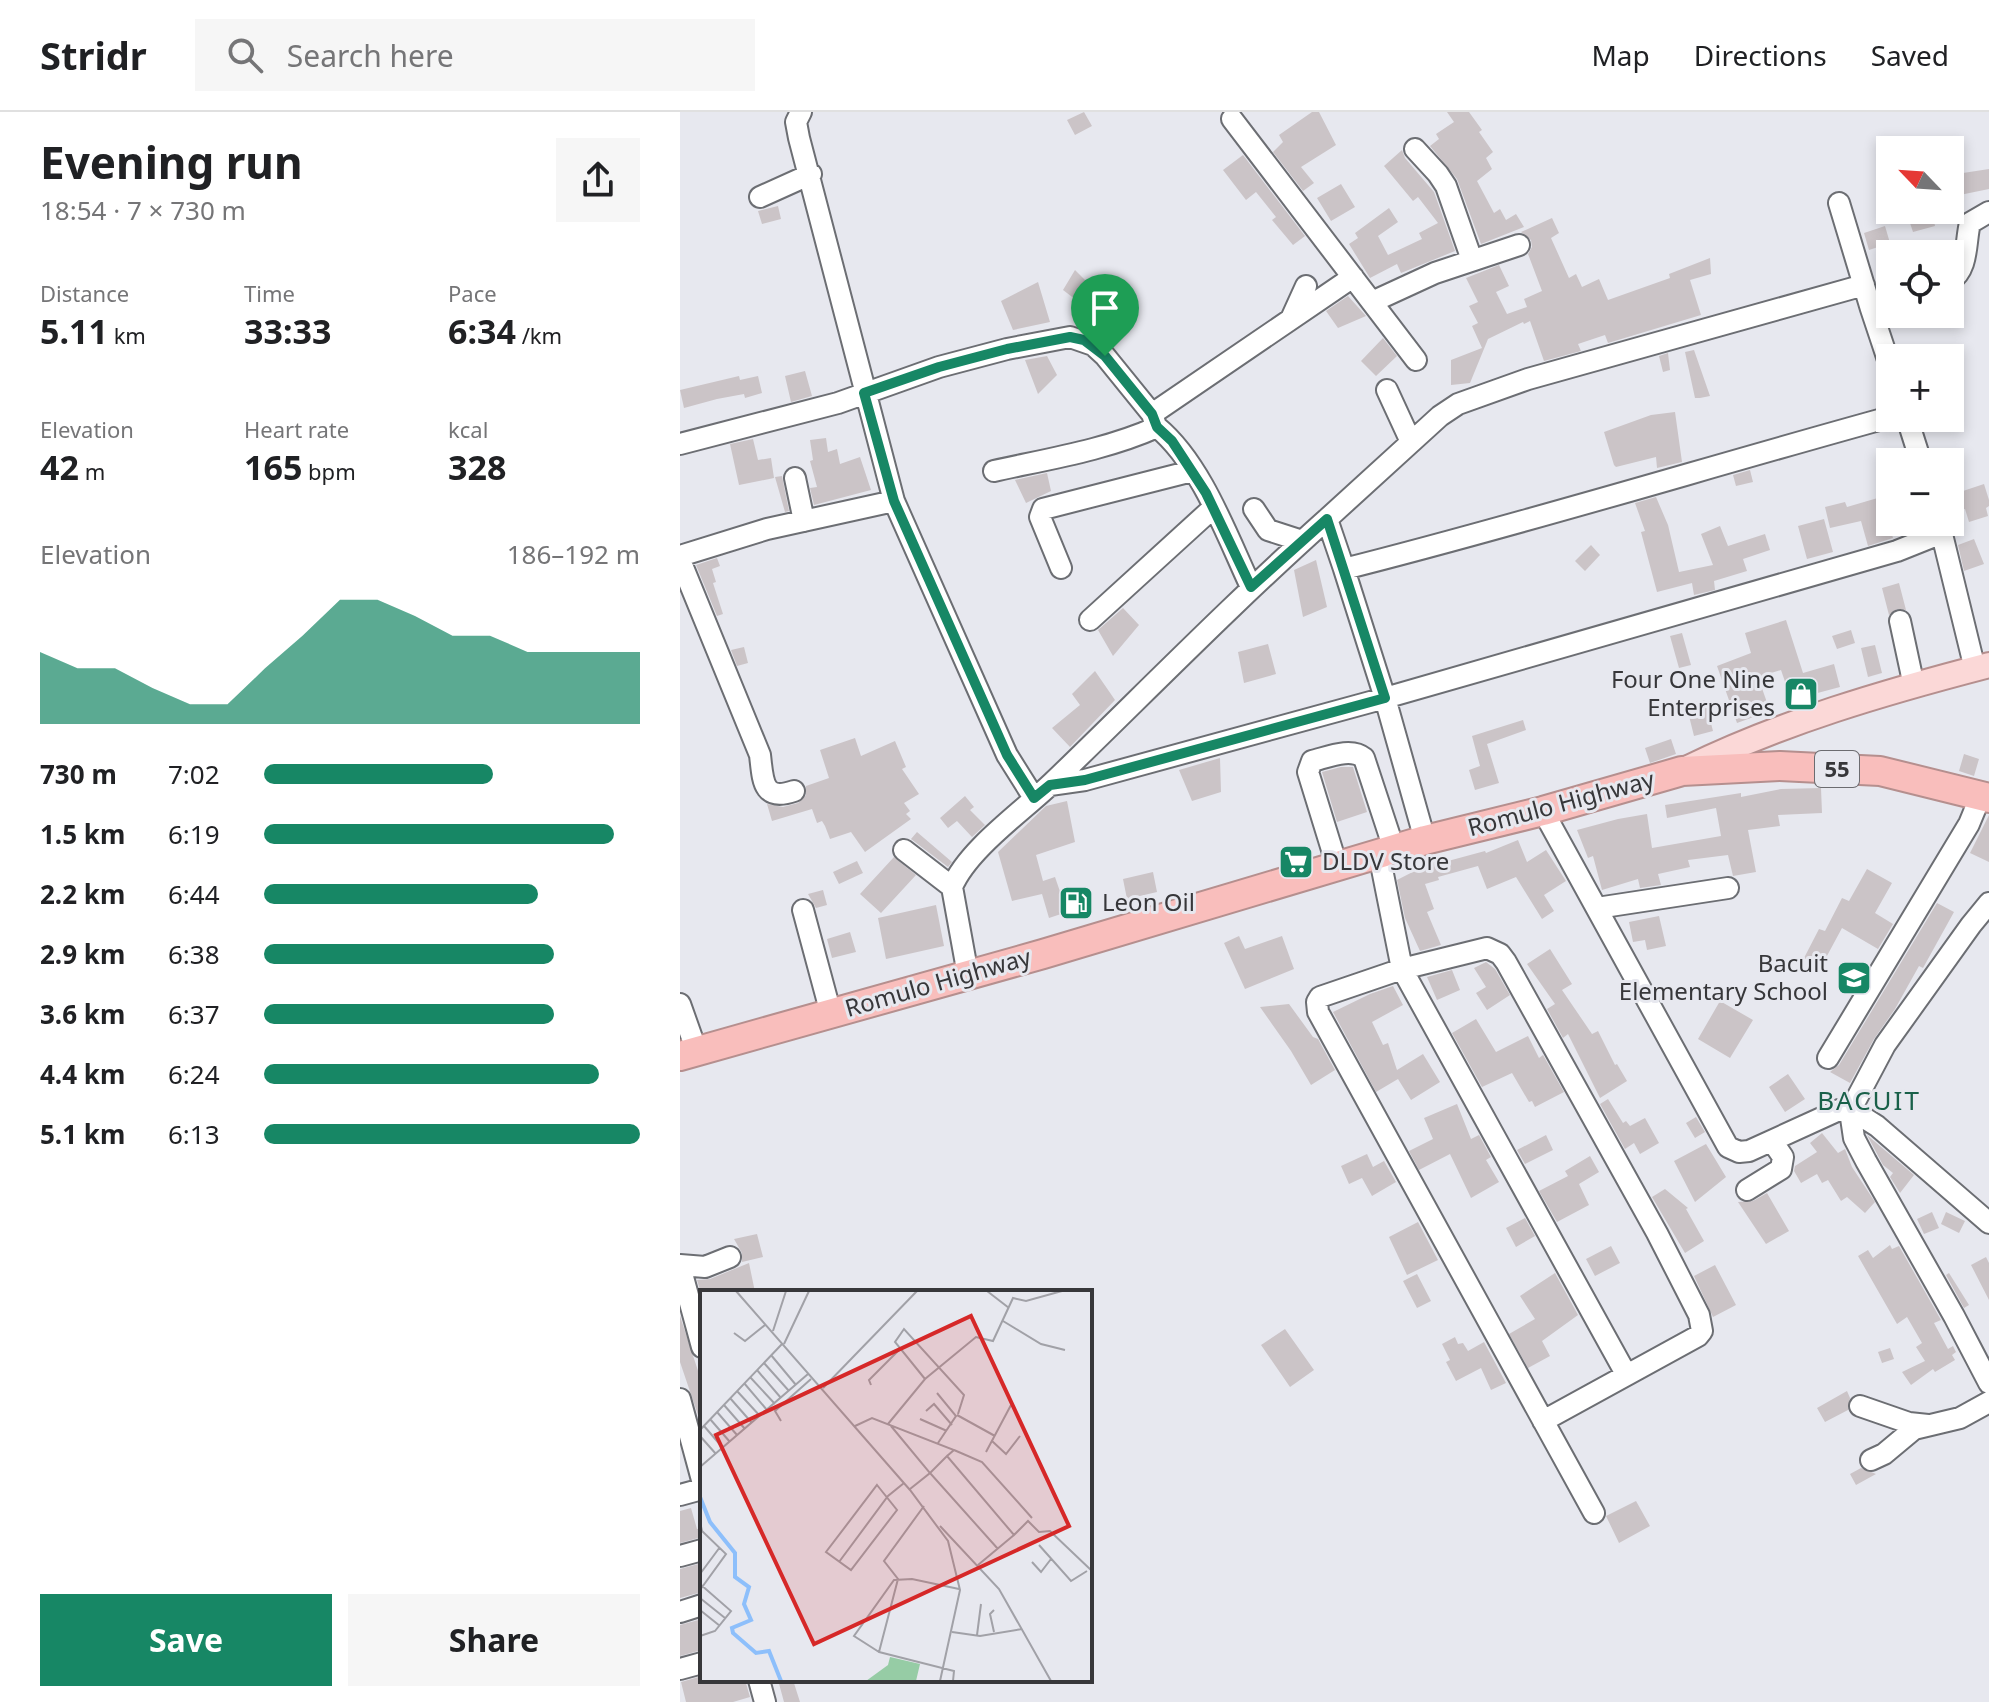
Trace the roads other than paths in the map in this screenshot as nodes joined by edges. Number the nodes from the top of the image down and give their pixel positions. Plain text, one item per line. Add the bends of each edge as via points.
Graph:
1 (801, 112) edge
2 (1232, 119) dead end
3 (1415, 149) dead end
4 (811, 174) junction
5 (760, 197) dead end
6 (1839, 203) dead end
7 (1989, 212) edge
8 (1519, 245) dead end
9 (1964, 254) edge
10 (1472, 260) junction
11 (1353, 277) junction
12 (1864, 285) junction
13 (1306, 286) dead end
14 (1876, 301) edge
15 (1372, 302) junction
16 (1291, 319) junction
17 (1416, 360) dead end
18 (1387, 390) dead end
19 (864, 393) junction
20 (1154, 420) junction
21 (1876, 421) edge
22 (1411, 442) junction
23 (680, 444) edge
24 (994, 471) dead end
25 (1192, 471) junction
26 (795, 478) dead end
27 (894, 501) junction
28 (1214, 507) junction
29 (1254, 509) dead end
30 (1327, 519) junction
31 (804, 521) junction
32 (1922, 536) edge
33 (1944, 536) edge
34 (1302, 541) junction
35 (680, 558) edge
36 (1061, 568) dead end
37 (1344, 569) junction
38 (1251, 587) junction
39 (1090, 620) dead end
40 (1900, 621) dead end
41 (1982, 667) edge
42 (1914, 686) junction
43 (1385, 698) junction
44 (1682, 771) junction
45 (794, 791) dead end
46 (1042, 791) junction
47 (1985, 796) edge
48 (1543, 811) junction
49 (1425, 840) junction
50 (904, 850) dead end
51 (1386, 852) junction
52 (1337, 866) junction
53 (952, 887) junction
54 (1728, 888) dead end
55 (1597, 908) junction
56 (803, 910) dead end
57 (1986, 912) edge
58 (1402, 969) junction
59 (968, 975) junction
60 (680, 1004) edge
61 (831, 1014) junction
62 (689, 1054) edge
63 (1828, 1058) dead end
64 (1850, 1111) junction
65 (1772, 1141) junction
66 (1747, 1190) dead end
67 (1989, 1223) edge
68 (730, 1257) dead end
69 (680, 1266) edge
70 (700, 1340) edge
71 (1626, 1374) junction
72 (1989, 1383) edge
73 (680, 1399) edge
74 (1989, 1402) edge
75 (1860, 1406) dead end
76 (1543, 1421) junction
77 (1928, 1425) junction
78 (685, 1438) edge
79 (1871, 1460) dead end
80 (700, 1475) edge
81 (700, 1490) edge
82 (680, 1495) edge
83 (1594, 1513) dead end
84 (700, 1551) edge
85 (680, 1556) edge
86 (700, 1606) edge
87 (680, 1612) edge
88 (700, 1664) edge
89 (680, 1669) edge
90 (760, 1682) edge
91 (765, 1702) edge

1 - 4 street via 796,122
2 - 11 street
3 - 10 street via 1446,186
4 - 5 street
4 - 19 street
6 - 12 street
7 - 9 street via 1970,223
8 - 10 street
10 - 15 street
11 - 15 street
11 - 16 street
12 - 14 street
12 - 22 street via 1484,394 1458,404
13 - 16 street
15 - 17 street
16 - 20 street
18 - 22 street
19 - 20 street via 980,356 1070,337 1084,340 1105,356
19 - 23 street
19 - 27 street
20 - 24 street via 1137,436
20 - 25 street
21 - 37 street
22 - 30 street
25 - 28 street
25 - 36 street via 1043,509 1040,517
26 - 31 street
27 - 31 street
27 - 46 street via 1007,755
28 - 38 street
28 - 39 street
29 - 34 street via 1268,530
30 - 34 street
30 - 37 street
31 - 35 street
32 - 43 street via 1882,555
33 - 41 street
34 - 38 street
35 - 45 street via 760,755 766,788 772,794
37 - 43 street
38 - 46 street
40 - 42 street
41 - 42 main road
42 - 44 main road via 1804,718
43 - 46 street
43 - 49 street
44 - 47 highway, Romulo Highway / 55 via 1780,766 1880,771
44 - 48 highway, Romulo Highway / 55
46 - 53 street via 968,861
47 - 63 street
48 - 49 highway, Romulo Highway / 55
48 - 55 street
49 - 51 highway, Romulo Highway / 55
50 - 53 street
51 - 52 highway, Romulo Highway / 55
51 - 52 street via 1364,758 1350,752 1312,761 1308,772
51 - 58 street
52 - 59 highway, Romulo Highway / 55
53 - 59 street
54 - 55 street
55 - 65 street via 1728,1147 1749,1151
56 - 61 street
57 - 64 street via 1885,1045
58 - 71 street
58 - 71 street via 1487,948 1500,954 1657,1233 1702,1331
58 - 76 street via 1320,997 1318,1012
59 - 61 highway, Romulo Highway / 55
60 - 62 street
61 - 62 highway, Romulo Highway / 55
64 - 65 street via 1839,1110
64 - 67 street via 1877,1126
64 - 72 street via 1854,1138
65 - 66 street via 1783,1157 1781,1169
68 - 69 street via 713,1266
69 - 70 street
71 - 76 street
73 - 78 street
74 - 77 street via 1960,1418
75 - 77 street
76 - 83 street
77 - 79 street
78 - 80 street
81 - 82 street
84 - 85 street
86 - 87 street
88 - 89 street
90 - 91 street

